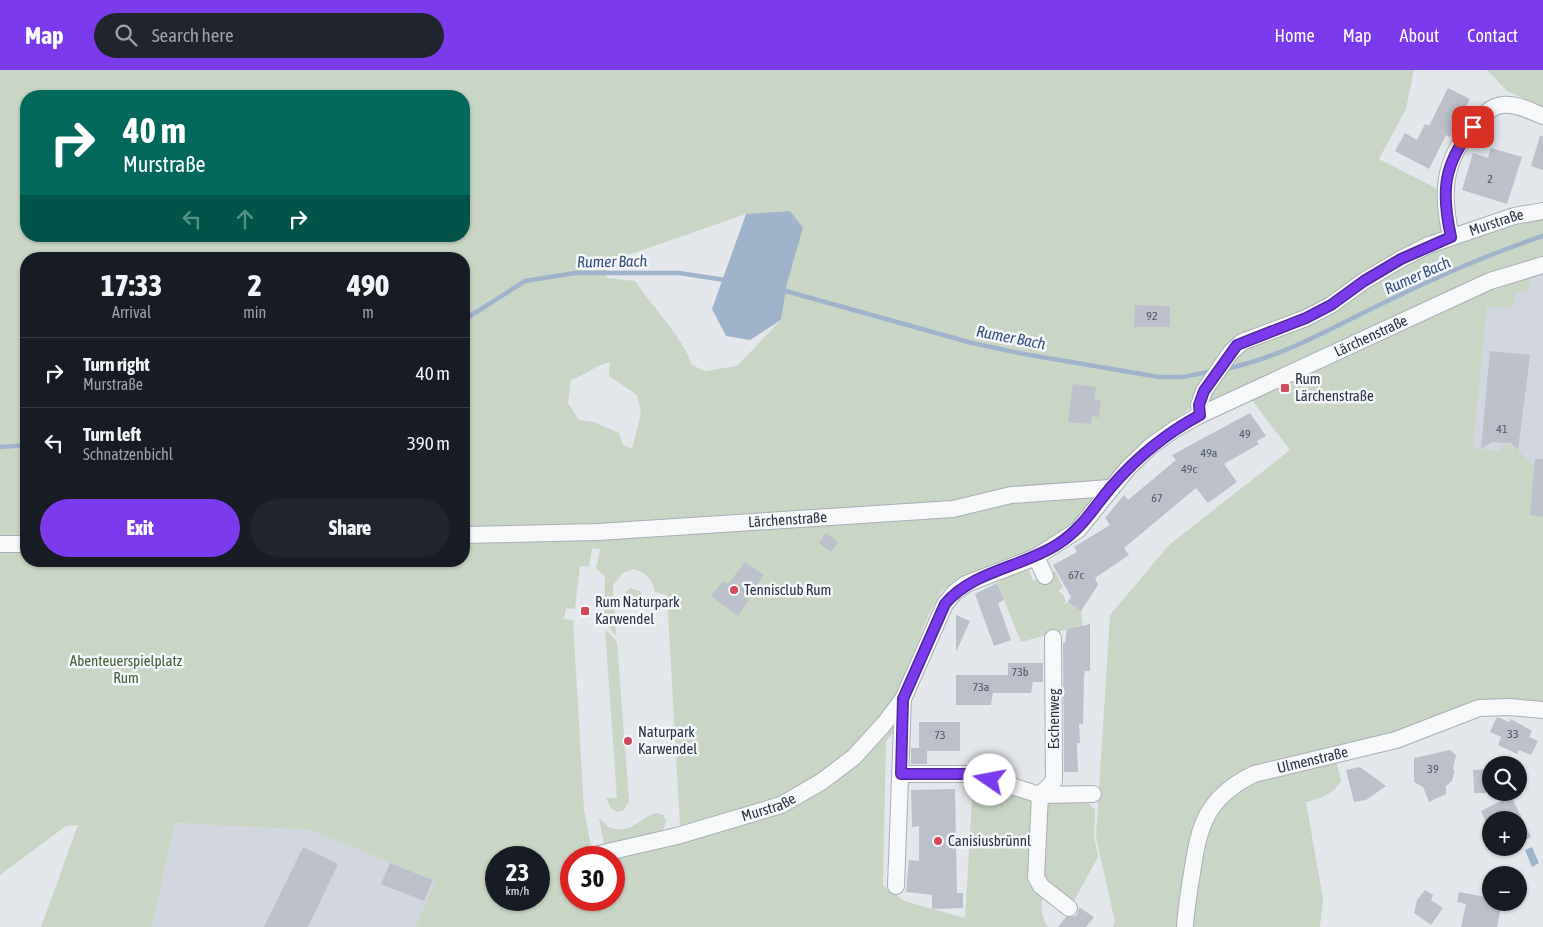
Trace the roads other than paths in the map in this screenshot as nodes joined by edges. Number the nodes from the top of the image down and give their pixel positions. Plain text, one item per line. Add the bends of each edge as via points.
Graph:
1 (1543, 116) edge
2 (1543, 211) edge
3 (1451, 237) junction
4 (1543, 265) edge
5 (1200, 415) junction
6 (1110, 488) junction
7 (470, 535) edge
8 (0, 544) edge
9 (20, 544) edge
10 (1036, 556) junction
11 (1045, 576) dead end
12 (1054, 638) dead end
13 (903, 699) junction
14 (1543, 710) edge
15 (901, 774) junction
16 (1093, 794) dead end
17 (1040, 795) junction
18 (625, 848) edge
19 (896, 886) dead end
20 (1069, 908) dead end
21 (1186, 927) edge

1 - 3 street via 1511,105 1500,105 1485,113 1465,136 1453,157 1445,185
2 - 3 street, Murstraße via 1514,216
3 - 5 street, Murstraße via 1401,259 1306,318 1242,342 1231,352 1200,399
4 - 5 street, Lärchenstraße via 1490,281
5 - 6 street, Murstraße via 1150,446
6 - 7 street, Lärchenstraße via 1011,495 953,509 598,532
6 - 10 street, Murstraße via 1078,530
8 - 9 street
10 - 11 street
10 - 13 street, Murstraße via 966,584 954,593 945,604
12 - 17 street, Eschenweg via 1054,781
13 - 15 street, Murstraße
13 - 18 street, Murstraße via 854,757 821,782 781,805
14 - 21 street, Ulmenstraße via 1479,708 1396,740 1254,774 1233,784 1210,808 1201,827
15 - 17 street via 974,774
15 - 19 street, Murstraße
16 - 17 street
17 - 20 street via 1036,876 1040,884

